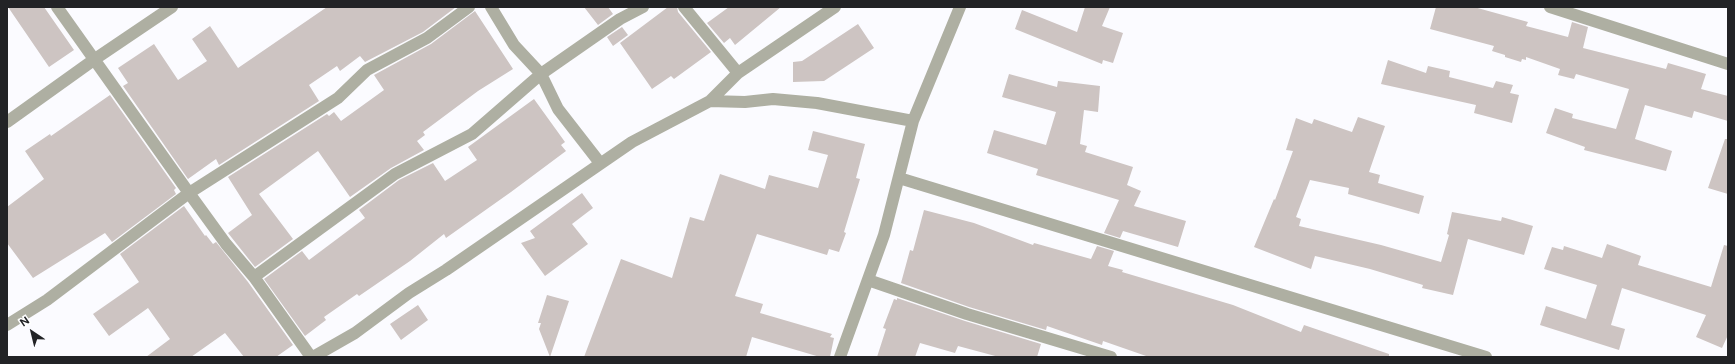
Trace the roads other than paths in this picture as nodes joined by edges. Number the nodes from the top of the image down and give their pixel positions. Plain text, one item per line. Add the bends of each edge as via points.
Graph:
1 (57, 7) edge
2 (172, 7) edge
3 (469, 7) edge
4 (491, 7) edge
5 (643, 7) edge
6 (684, 7) edge
7 (834, 7) edge
8 (960, 7) edge
9 (1550, 7) edge
10 (95, 59) junction
11 (1728, 64) edge
12 (738, 73) junction
13 (541, 74) junction
14 (710, 101) junction
15 (913, 121) junction
16 (7, 122) edge
17 (600, 163) junction
18 (899, 178) junction
19 (189, 193) junction
20 (254, 276) junction
21 (868, 280) junction
22 (7, 325) edge
23 (312, 357) edge
24 (840, 357) edge
25 (1111, 357) edge
26 (1486, 357) edge

1 - 10 street
2 - 10 street
3 - 19 street via 427,38 367,70 338,98
4 - 13 street via 514,45
5 - 13 street via 620,19
6 - 12 street
7 - 12 street
8 - 15 street
9 - 11 street
10 - 16 street
10 - 19 street
12 - 14 street
13 - 17 street via 558,109
13 - 20 street via 472,134 395,174
14 - 15 street via 745,102 773,99 817,102
14 - 17 street via 658,127
15 - 18 street
17 - 23 street via 354,333
18 - 21 street via 884,236
18 - 26 street
19 - 20 street via 226,244
19 - 22 street via 47,300
20 - 23 street
21 - 24 street
21 - 25 street via 967,314

